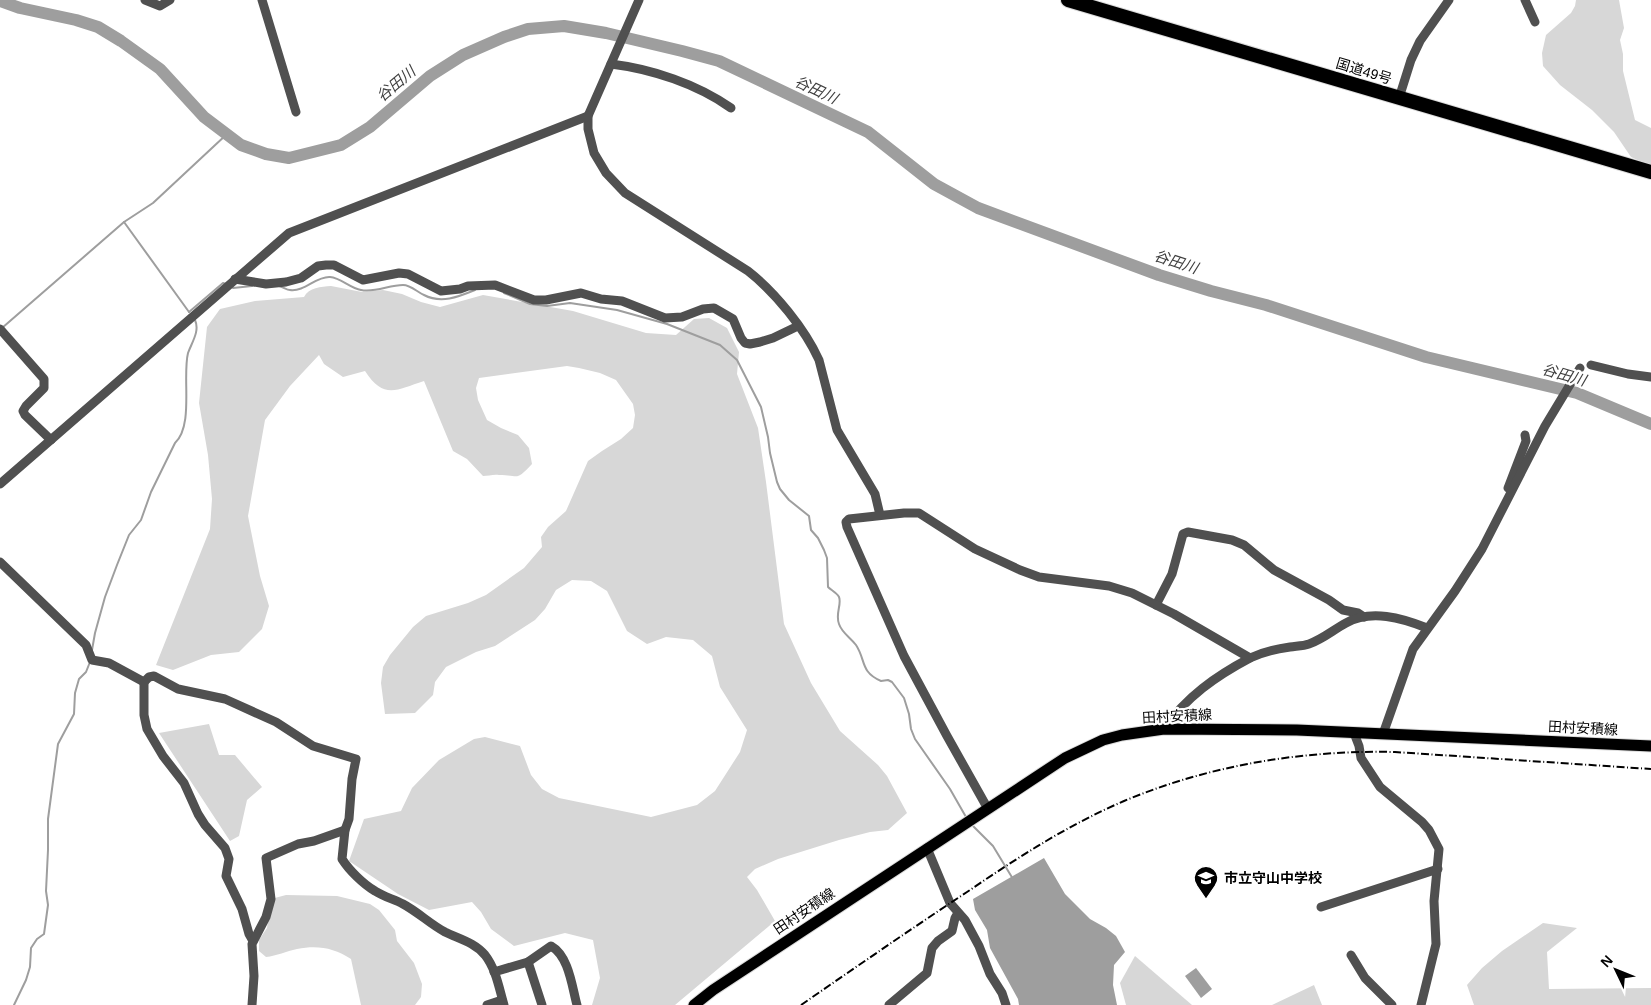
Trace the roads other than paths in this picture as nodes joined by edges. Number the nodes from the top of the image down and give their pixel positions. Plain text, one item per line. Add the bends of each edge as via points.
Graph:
1 (145, 0) edge
2 (170, 0) edge
3 (262, 0) edge
4 (1068, 0) edge
5 (1449, 0) edge
6 (1525, 0) edge
7 (638, 3) edge
8 (1535, 22) dead end
9 (611, 63) junction
10 (1399, 98) junction
11 (731, 108) dead end
12 (296, 112) dead end
13 (588, 116) junction
14 (1651, 172) edge
15 (235, 279) junction
16 (798, 326) junction
17 (0, 329) edge
18 (1591, 365) dead end
19 (1580, 368) dead end
20 (1651, 377) edge
21 (1525, 435) dead end
22 (51, 440) junction
23 (0, 484) edge
24 (1507, 502) junction
25 (880, 515) junction
26 (0, 562) edge
27 (1156, 606) junction
28 (1364, 618) junction
29 (1427, 628) junction
30 (1250, 658) junction
31 (144, 682) junction
32 (1164, 729) junction
33 (1354, 733) junction
34 (1383, 734) junction
35 (1651, 746) edge
36 (988, 808) junction
37 (345, 830) junction
38 (927, 848) junction
39 (1438, 869) junction
40 (1321, 907) dead end
41 (958, 913) junction
42 (253, 941) junction
43 (1351, 955) dead end
44 (528, 962) junction
45 (494, 972) junction
46 (503, 1003) edge
47 (252, 1005) edge
48 (487, 1005) edge
49 (542, 1005) edge
50 (577, 1005) edge
51 (694, 1005) edge
52 (889, 1005) edge
53 (1006, 1005) edge
54 (1392, 1005) edge
55 (1420, 1005) edge

1 - 2 street via 160,6
3 - 12 street
4 - 10 highway, 国道49号
5 - 10 street via 1420,41
6 - 8 street
7 - 9 street
9 - 11 street via 672,79 713,96
9 - 13 street
10 - 14 highway, 国道49号
13 - 15 street via 293,231
13 - 16 street via 594,153 606,173 625,193 748,271
15 - 16 street via 266,284 286,282 301,278 318,266 334,265 363,280 408,274 441,291 495,285 534,300 581,293 622,301 665,318 682,318 714,308 733,319 741,338 750,344
15 - 22 street
16 - 25 street via 819,360 837,430 875,494
17 - 22 street via 44,379 44,388 23,411
18 - 20 street
19 - 24 street via 1545,426
21 - 24 street via 1523,450 1504,495
22 - 23 street
24 - 29 street via 1482,549
25 - 27 street via 919,513 976,549 1020,570 1039,577 1121,589
25 - 36 street via 849,519 847,527 904,656
26 - 31 street via 86,645 91,659 105,661
27 - 28 street via 1172,574 1183,534 1188,532 1244,545 1274,570 1343,610 1358,613
27 - 30 street
28 - 29 street via 1388,617
28 - 30 street via 1349,621 1306,645 1268,651
29 - 34 street via 1408,660
30 - 32 street via 1195,693
31 - 37 street via 154,676 178,689 226,699 276,722 313,746 356,759
31 - 42 street via 147,729 162,756 184,783 205,826 224,848 228,859 226,876
32 - 33 main road, 田村安積線
32 - 36 main road, 田村安積線 via 1122,735 1083,749
33 - 34 main road, 田村安積線
33 - 39 street via 1361,758 1380,787 1429,830 1438,849
34 - 35 main road, 田村安積線
36 - 38 main road, 田村安積線
37 - 42 street via 298,844 266,858 271,899
37 - 45 street via 342,859 357,876 375,891 473,944
38 - 41 street via 950,903
38 - 51 main road, 田村安積線
39 - 40 street
39 - 55 street via 1434,908 1436,944
41 - 52 street via 952,931 932,948 927,973
41 - 53 street via 980,946
42 - 47 street
43 - 54 street via 1366,978
44 - 45 street
44 - 49 street
44 - 50 street via 550,945 556,948 564,961
45 - 46 street
46 - 48 street

